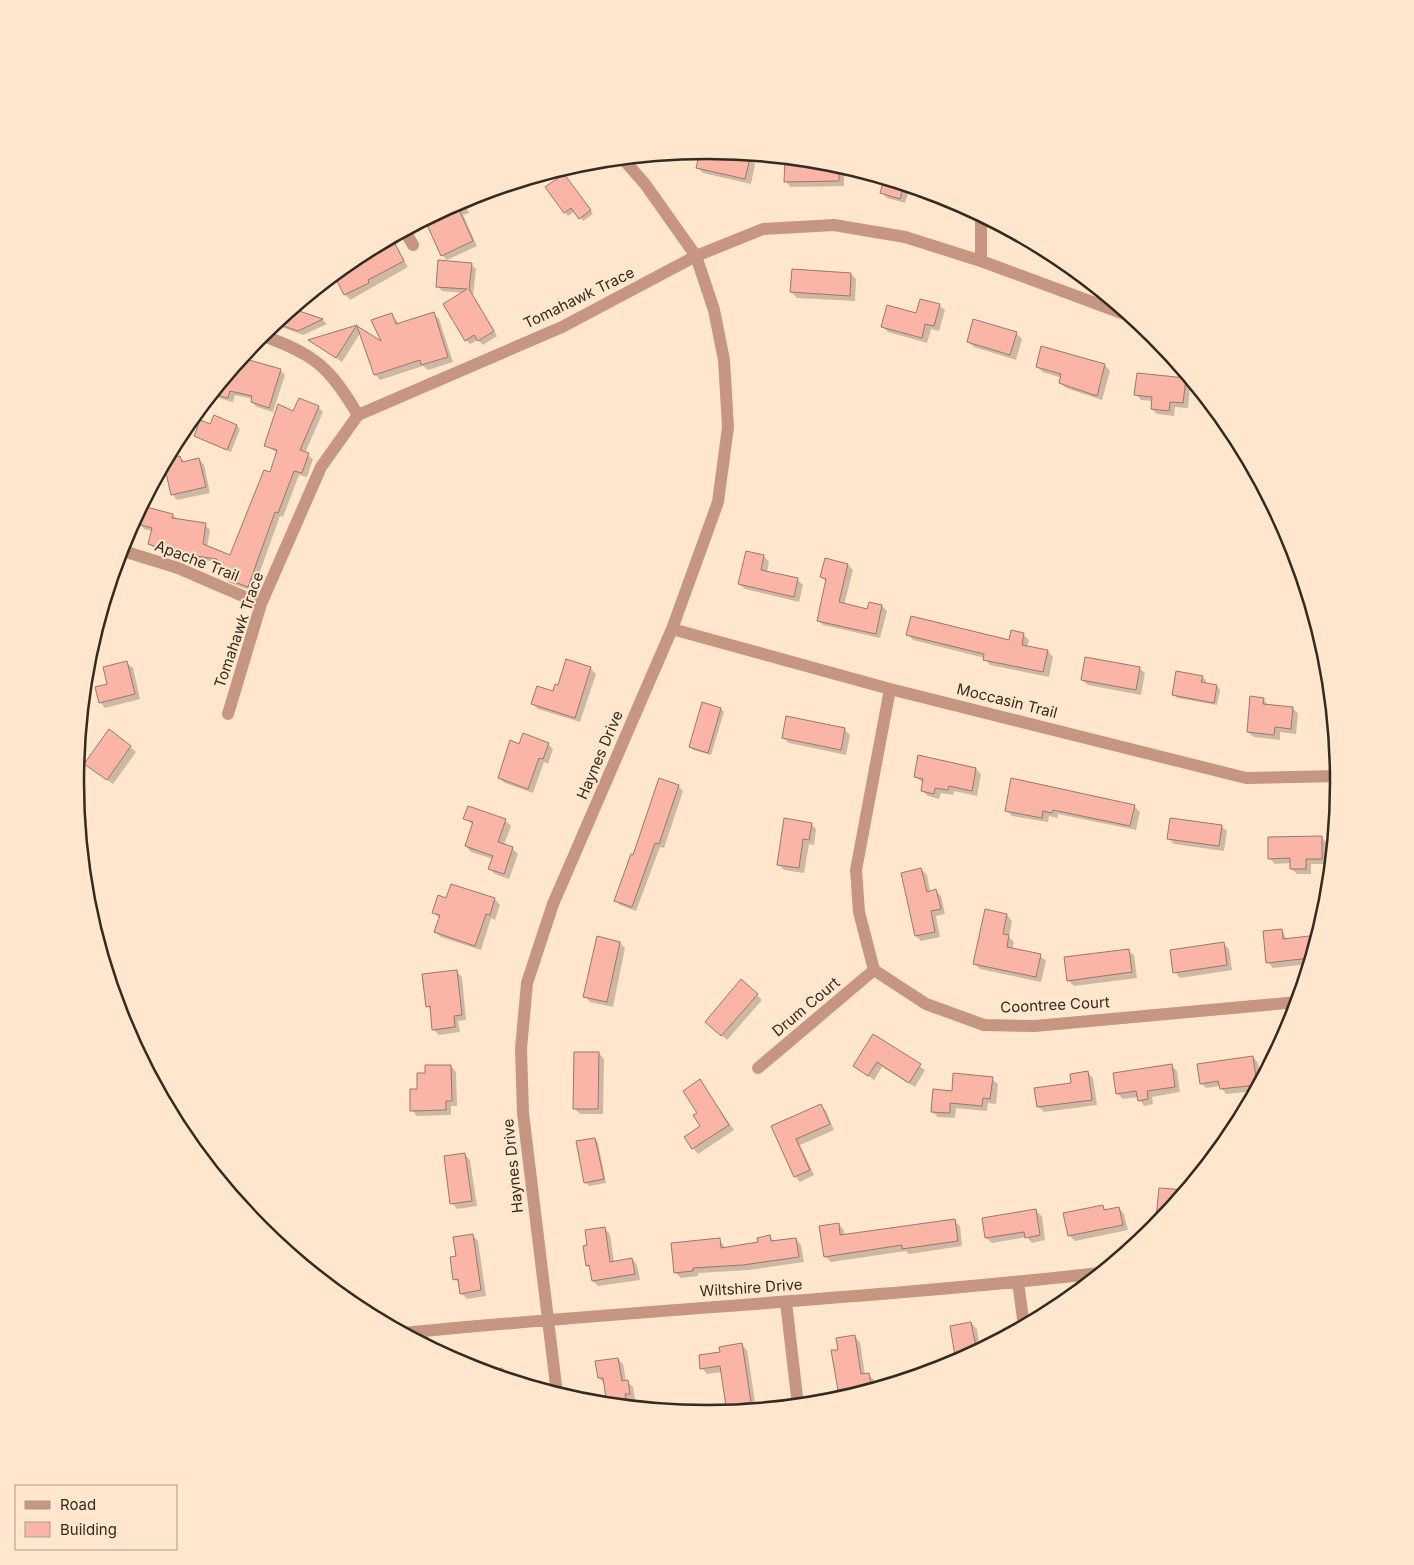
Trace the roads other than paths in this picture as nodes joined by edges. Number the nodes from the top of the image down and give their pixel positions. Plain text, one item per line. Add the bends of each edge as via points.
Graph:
1 (628, 165) edge
2 (981, 223) edge
3 (408, 236) edge
4 (413, 245) dead end
5 (696, 256) junction
6 (982, 261) junction
7 (1112, 309) edge
8 (270, 339) edge
9 (358, 415) junction
10 (128, 552) edge
11 (262, 604) junction
12 (672, 629) junction
13 (890, 688) junction
14 (228, 714) dead end
15 (1330, 776) edge
16 (874, 970) junction
17 (1290, 1003) edge
18 (758, 1068) dead end
19 (1090, 1274) edge
20 (1018, 1282) junction
21 (786, 1302) junction
22 (547, 1319) junction
23 (1023, 1319) edge
24 (414, 1332) edge
25 (556, 1387) edge
26 (797, 1399) edge

1 - 5 street, Haynes Drive
2 - 6 street
3 - 4 street
5 - 6 street, Tomahawk Trace via 763,229 834,225 904,237
5 - 9 street, Tomahawk Trace via 562,328
5 - 12 street, Haynes Drive via 714,310 724,360 728,427 718,502
6 - 7 street, Tomahawk Trace
8 - 9 street via 310,356 338,382
9 - 11 street, Tomahawk Trace via 321,467
10 - 11 street, Apache Trail via 178,568
11 - 14 street, Tomahawk Trace
12 - 13 street, Moccasin Trail
12 - 22 street, Haynes Drive via 553,904 528,983 520,1049 523,1113
13 - 15 street, Moccasin Trail via 1246,778
13 - 16 street via 856,870 859,912
16 - 17 street, Coontree Court via 926,1004 984,1025 1035,1026
16 - 18 street, Drum Court
19 - 20 street, Wiltshire Drive
20 - 21 street, Wiltshire Drive
20 - 23 street
21 - 22 street, Wiltshire Drive
21 - 26 street
22 - 24 street, Wiltshire Drive
22 - 25 street, Haynes Drive

